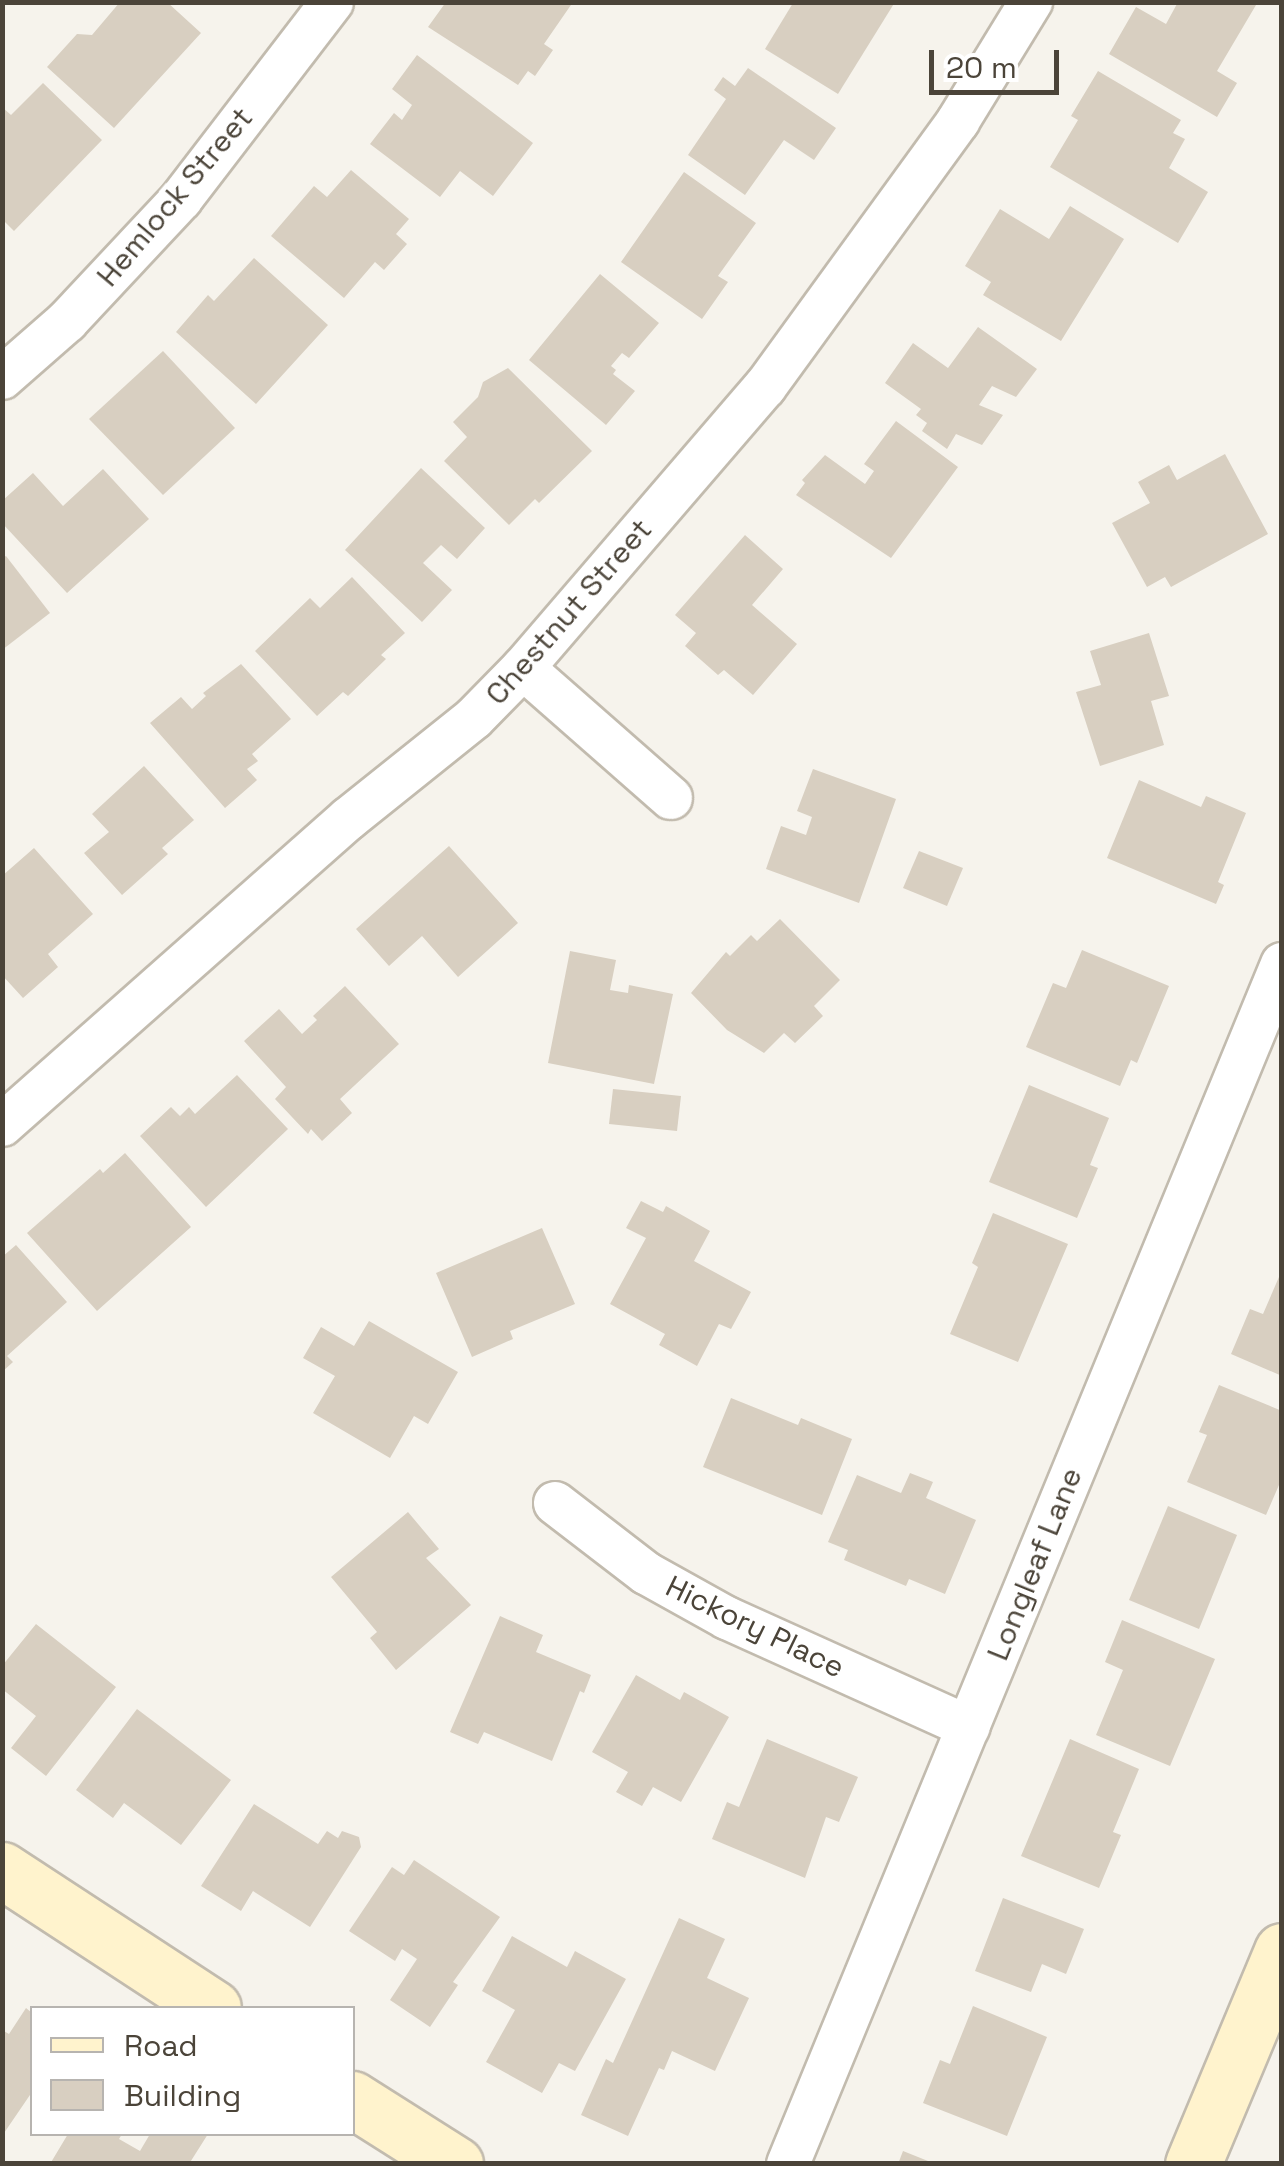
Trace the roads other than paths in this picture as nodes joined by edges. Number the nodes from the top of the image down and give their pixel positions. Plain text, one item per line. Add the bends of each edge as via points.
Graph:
1 (332, 2) edge
2 (1031, 2) edge
3 (2, 378) edge
4 (524, 668) junction
5 (671, 798) dead end
6 (1282, 964) edge
7 (2, 1125) edge
8 (555, 1503) dead end
9 (968, 1728) junction
10 (2, 1870) edge
11 (1282, 1952) edge
12 (209, 2006) edge
13 (355, 2101) edge
14 (455, 2164) edge
15 (788, 2164) edge
16 (1193, 2164) edge

1 - 3 street, Hemlock Street via 182,199 67,321
2 - 4 street, Chestnut Street via 958,120 764,386
4 - 5 street
4 - 7 street, Chestnut Street
6 - 9 street, Longleaf Lane
8 - 9 street, Hickory Place via 646,1573 727,1618
9 - 15 street, Longleaf Lane
10 - 12 street
11 - 16 street
13 - 14 street

